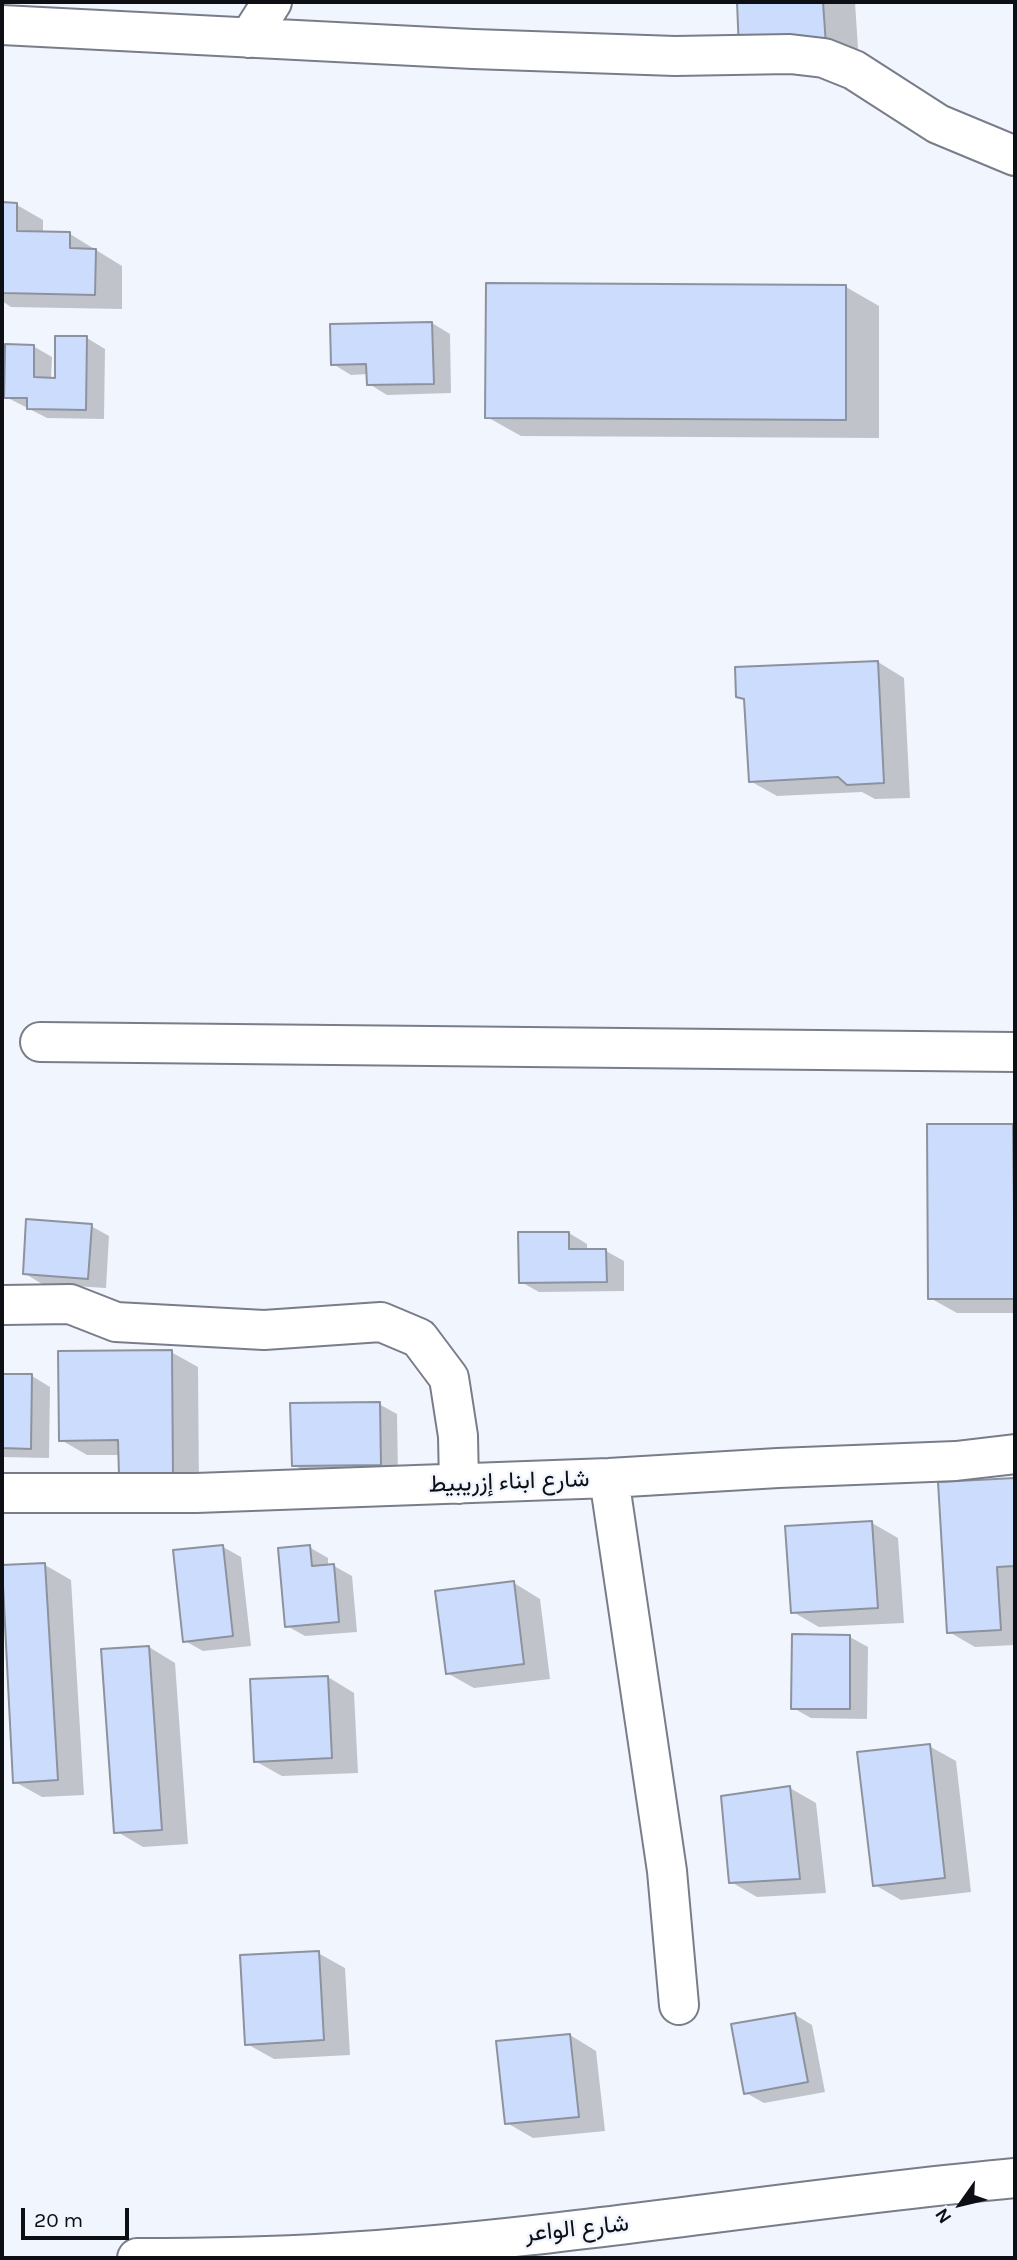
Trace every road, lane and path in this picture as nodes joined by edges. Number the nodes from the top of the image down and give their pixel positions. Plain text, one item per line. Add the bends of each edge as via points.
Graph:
1 (272, 2) edge
2 (2, 25) edge
3 (249, 38) junction
4 (1015, 156) edge
5 (40, 1042) dead end
6 (1015, 1052) edge
7 (4, 1305) dead end
8 (1015, 1454) edge
9 (609, 1478) junction
10 (459, 1484) junction
11 (2, 1493) edge
12 (679, 2005) dead end
13 (1015, 2178) edge
14 (137, 2258) edge

1 - 3 street
2 - 3 street
3 - 4 street via 824,58 854,69 938,124
5 - 6 street
7 - 10 street via 70,1304 116,1322 264,1331 381,1322 419,1338 449,1378 458,1436
8 - 9 street, شارع ابناء إزريبيط via 956,1461
9 - 10 street, شارع ابناء إزريبيط
9 - 12 street via 665,1859
10 - 11 street, شارع ابناء إزريبيط via 196,1493
13 - 14 street, شارع الواعر via 468,2242 333,2253

